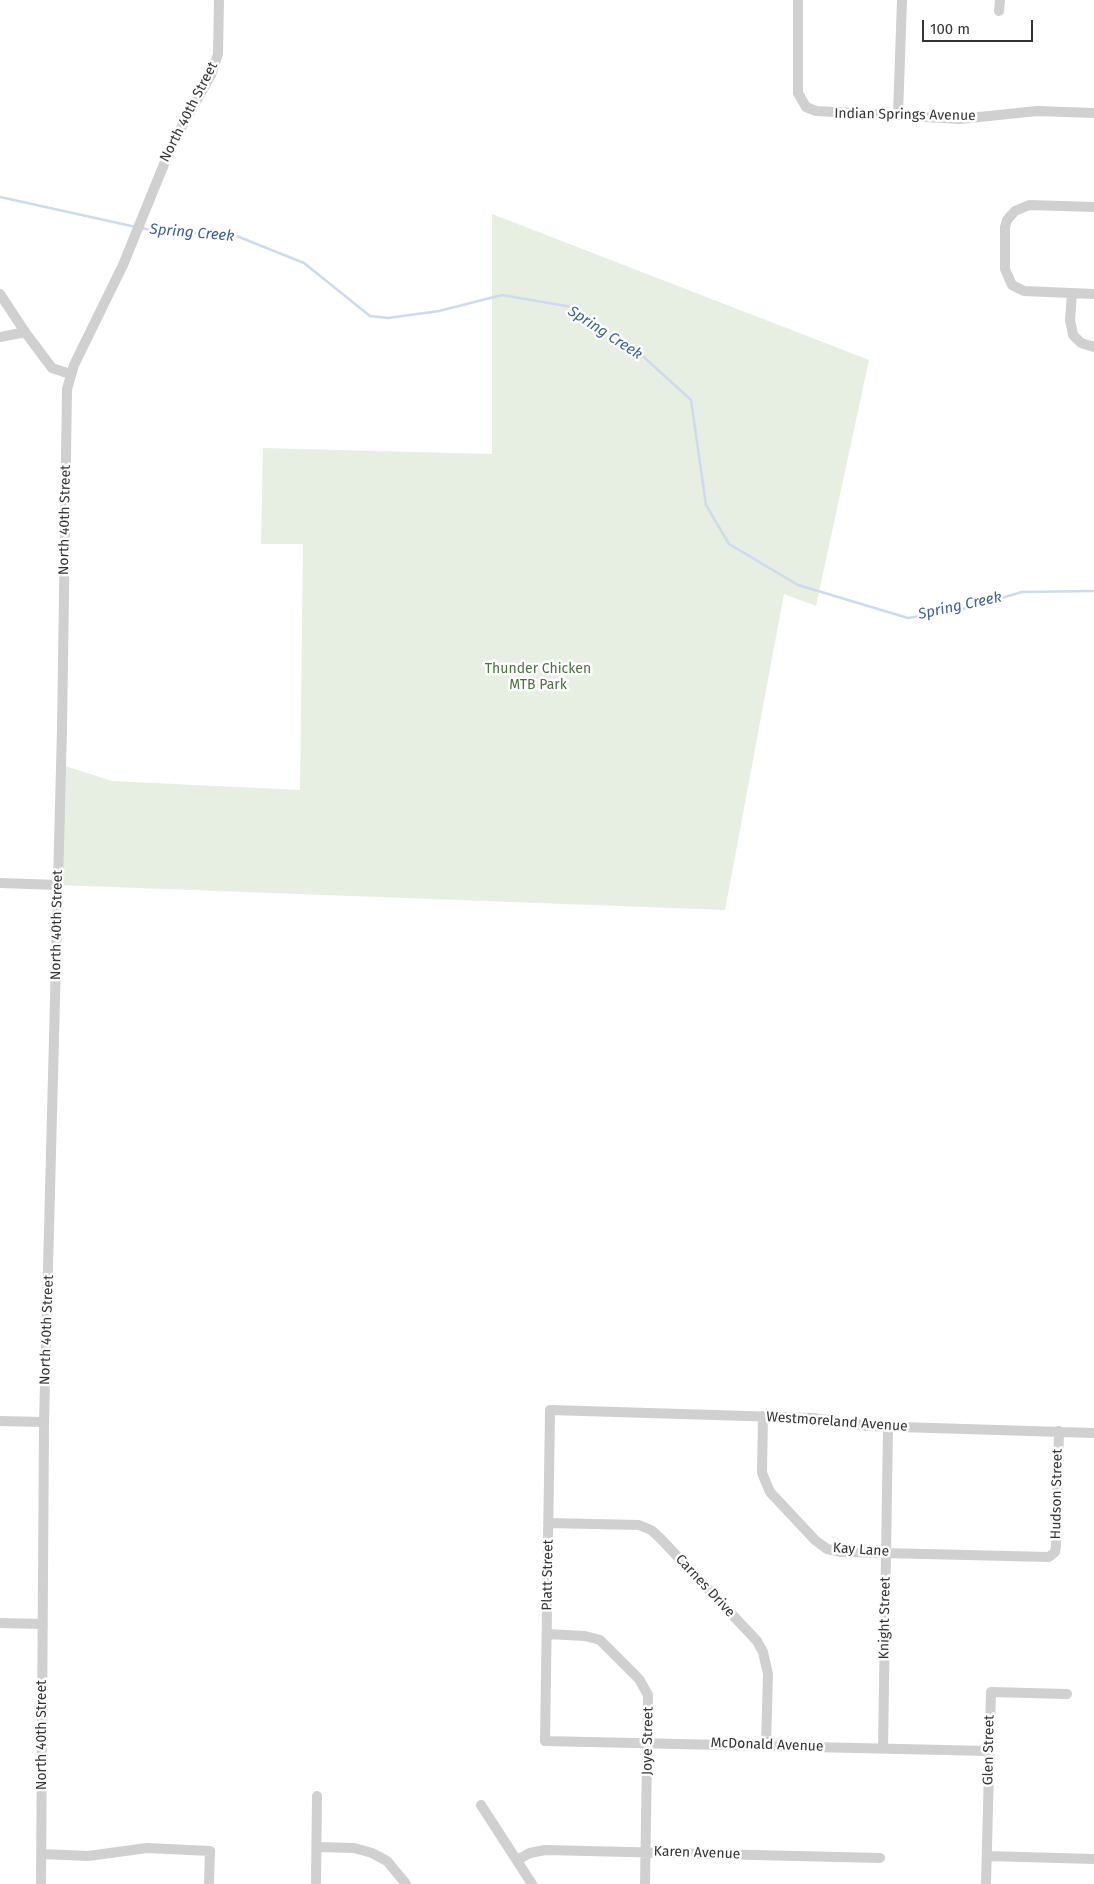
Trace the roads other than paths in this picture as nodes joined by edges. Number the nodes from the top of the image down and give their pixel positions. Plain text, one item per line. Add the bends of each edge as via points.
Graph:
1 (219, 0) edge
2 (798, 0) edge
3 (902, 0) edge
4 (1000, 0) edge
5 (999, 11) dead end
6 (1094, 113) edge
7 (898, 115) junction
8 (1094, 207) edge
9 (0, 294) edge
10 (1072, 294) junction
11 (1094, 294) edge
12 (26, 332) junction
13 (0, 337) edge
14 (1094, 347) edge
15 (70, 374) junction
16 (0, 883) edge
17 (58, 885) junction
18 (550, 1410) joint
19 (763, 1416) junction
20 (0, 1421) edge
21 (44, 1422) junction
22 (888, 1427) junction
23 (1059, 1432) junction
24 (1094, 1433) edge
25 (548, 1523) junction
26 (886, 1553) junction
27 (1053, 1555) joint
28 (0, 1623) edge
29 (43, 1624) junction
30 (547, 1634) junction
31 (1067, 1694) dead end
32 (545, 1741) joint
33 (648, 1742) junction
34 (766, 1745) junction
35 (883, 1749) junction
36 (989, 1751) junction
37 (317, 1796) dead end
38 (481, 1805) dead end
39 (317, 1847) junction
40 (645, 1851) junction
41 (42, 1854) junction
42 (987, 1856) junction
43 (880, 1858) dead end
44 (1094, 1859) edge
45 (517, 1860) junction
46 (41, 1884) edge
47 (209, 1884) edge
48 (316, 1884) edge
49 (406, 1884) edge
50 (532, 1884) edge
51 (645, 1884) edge
52 (986, 1884) edge

1 - 15 street, North 40th Street via 218,54 211,75 181,124 123,265
2 - 7 street, Indian Springs Avenue via 798,93 806,106 824,113
3 - 7 street
4 - 5 street
6 - 7 street, Indian Springs Avenue via 1037,112 960,118
8 - 10 street via 1029,206 1015,211 1005,227 1005,269 1012,284 1024,292
9 - 12 street
10 - 11 street
10 - 14 street via 1070,320 1073,335 1081,343
12 - 13 street
12 - 15 street via 52,368
15 - 17 street, North 40th Street via 66,410
16 - 17 street
17 - 21 street, North 40th Street
18 - 19 street, Westmoreland Avenue
18 - 25 street, Platt Street
19 - 22 street, Westmoreland Avenue
19 - 26 street, Kay Lane via 762,1473 770,1492 815,1540 827,1548 842,1552
20 - 21 street
21 - 29 street, North 40th Street
22 - 23 street, Westmoreland Avenue
22 - 26 street, Knight Street
23 - 24 street, Westmoreland Avenue
23 - 27 street, Hudson Street via 1056,1546
25 - 30 street, Platt Street
25 - 34 street, Carnes Drive via 640,1526 660,1538 757,1641 763,1652 768,1674
26 - 27 street, Kay Lane via 1044,1558
26 - 35 street, Knight Street
28 - 29 street
29 - 41 street, North 40th Street
30 - 32 street, Platt Street
30 - 33 street, Joye Street via 600,1640 632,1672 648,1694
31 - 36 street, Glen Street via 991,1692
32 - 33 street, McDonald Avenue
33 - 34 street, McDonald Avenue
33 - 40 street, Joye Street
34 - 35 street, McDonald Avenue
35 - 36 street, McDonald Avenue
36 - 42 street, Glen Street
37 - 39 street
38 - 45 street
39 - 48 street
39 - 49 street via 354,1848 372,1853 387,1861
40 - 43 street, Karen Avenue
40 - 45 street, Karen Avenue via 545,1850
40 - 51 street, Joye Street
41 - 46 street, North 40th Street
41 - 47 street via 88,1856 147,1848 210,1851
42 - 44 street
42 - 52 street, Glen Street
45 - 50 street

